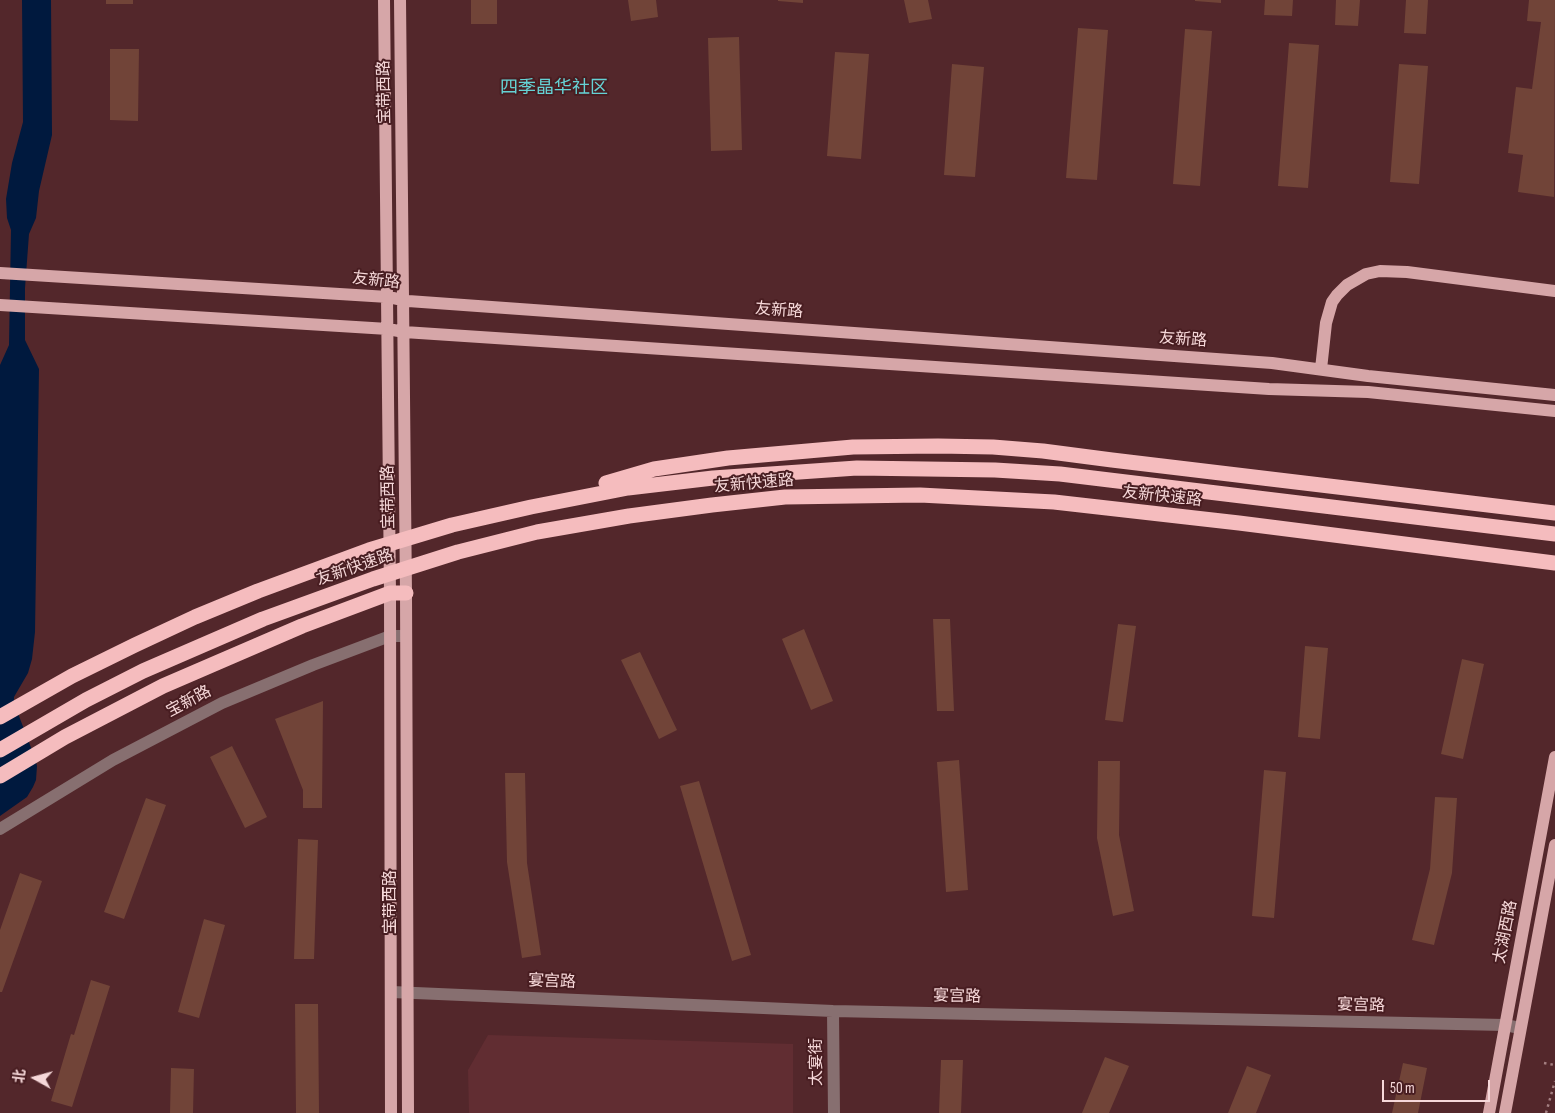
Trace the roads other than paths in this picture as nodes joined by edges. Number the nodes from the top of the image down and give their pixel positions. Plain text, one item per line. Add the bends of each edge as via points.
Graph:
1 (384, 0) edge
2 (400, 0) edge
3 (0, 273) edge
4 (1555, 291) edge
5 (388, 297) junction
6 (404, 300) junction
7 (0, 304) edge
8 (388, 329) junction
9 (404, 332) junction
10 (1321, 369) junction
11 (1555, 395) edge
12 (1555, 412) edge
13 (531, 507) junction
14 (1555, 513) edge
15 (1555, 534) edge
16 (1555, 562) edge
17 (390, 593) junction
18 (406, 594) junction
19 (390, 636) junction
20 (406, 636) junction
21 (0, 717) edge
22 (0, 750) edge
23 (1555, 757) edge
24 (0, 776) edge
25 (0, 829) edge
26 (1555, 845) edge
27 (392, 992) junction
28 (408, 992) junction
29 (833, 1011) junction
30 (1505, 1025) junction
31 (1520, 1028) junction
32 (391, 1113) edge
33 (408, 1113) edge
34 (834, 1113) edge
35 (1489, 1113) edge
36 (1505, 1113) edge

1 - 5 main road, 宝带西路
2 - 6 main road, 宝带西路
3 - 5 main road, 友新路
4 - 10 main road via 1399,272 1366,274 1347,285 1332,302 1326,322
5 - 6 main road, 友新路
5 - 8 main road, 宝带西路
6 - 9 main road, 宝带西路
6 - 10 main road, 友新路 via 1262,362
7 - 8 main road
8 - 9 main road
8 - 17 main road, 宝带西路
9 - 12 main road via 1269,389 1368,392
9 - 18 main road, 宝带西路
10 - 11 main road, 友新路
13 - 14 highway via 669,466 854,447 894,446 1043,451
13 - 15 highway, 友新快速路 via 628,488 713,478 856,468 920,468 1060,474
13 - 21 highway, 友新快速路 via 452,525 258,591 135,645
16 - 22 highway, 友新快速路 via 1054,502 920,495 785,497 712,505 537,532 374,578 263,619 143,671
17 - 18 highway
17 - 19 main road, 宝带西路
17 - 24 highway via 302,626 163,686
18 - 20 main road, 宝带西路
19 - 20 street, 宝新路
19 - 25 street, 宝新路 via 222,703 113,760
19 - 27 main road, 宝带西路
20 - 28 main road, 宝带西路
23 - 30 main road, 太湖西路
26 - 31 main road, 太湖西路
27 - 28 street, 宴宫路
27 - 32 main road, 宝带西路
28 - 29 street, 宴宫路
28 - 33 main road, 宝带西路
29 - 30 street, 宴宫路
29 - 34 street, 太宴街
30 - 31 street, 宴宫路
30 - 35 main road, 太湖西路
31 - 36 main road, 太湖西路

